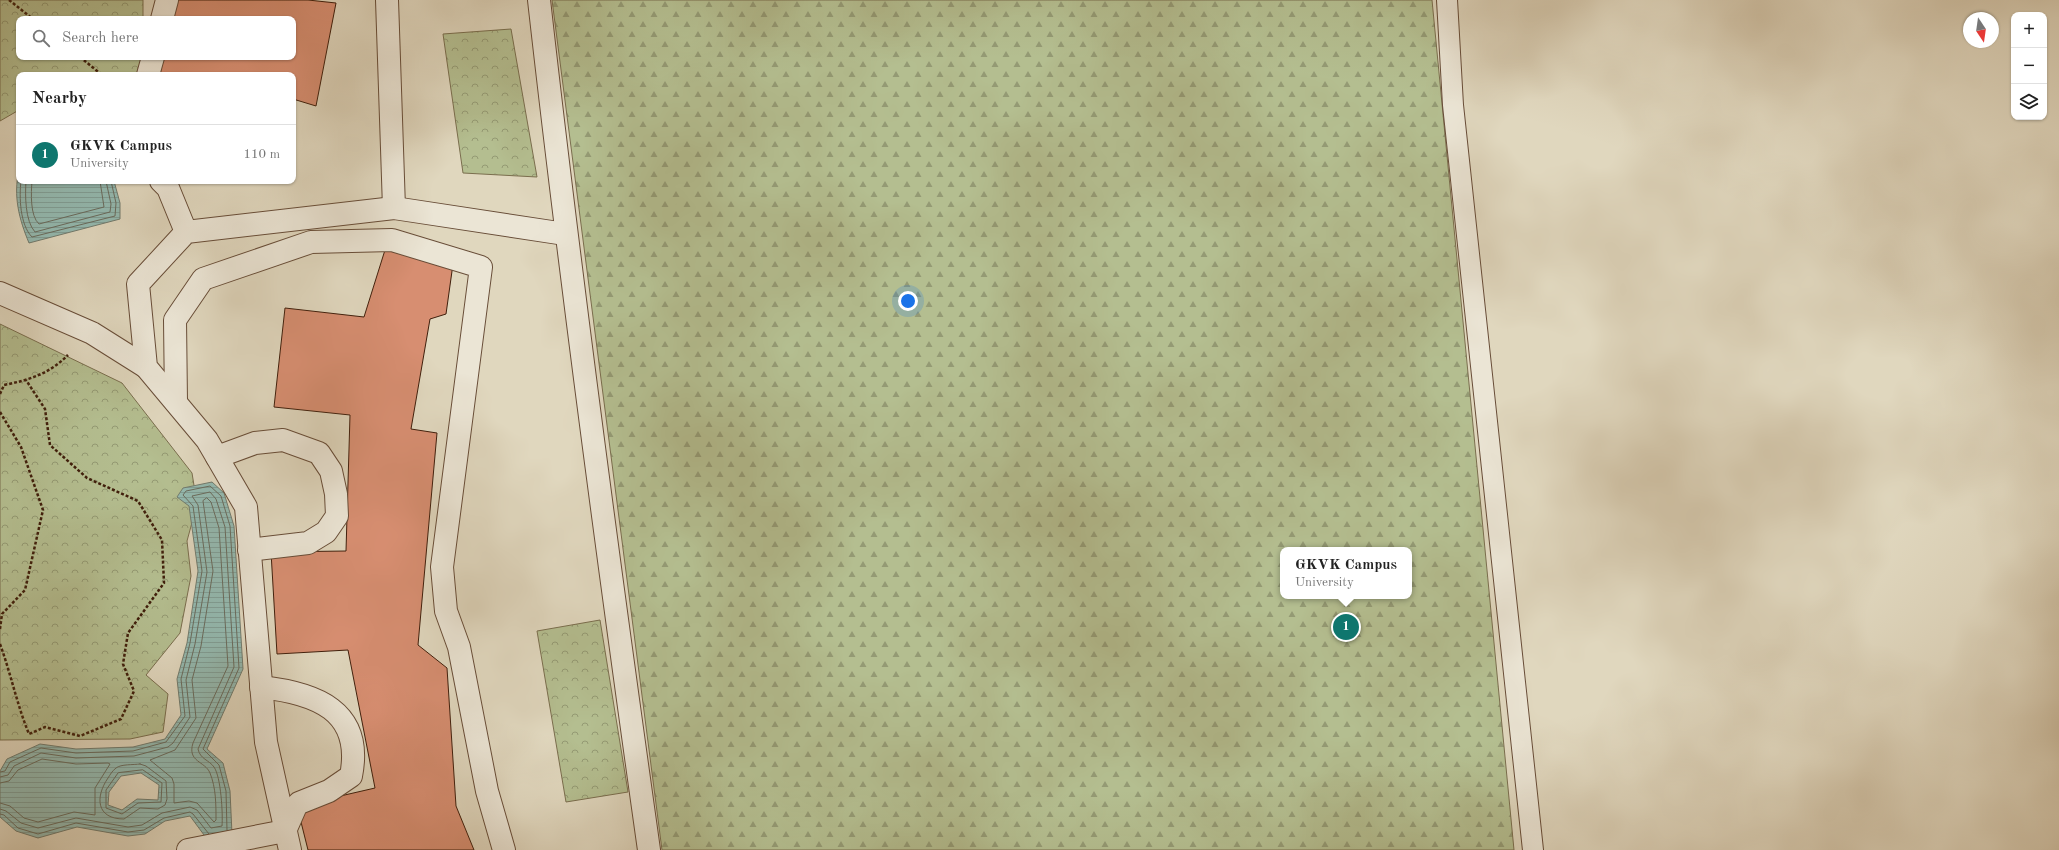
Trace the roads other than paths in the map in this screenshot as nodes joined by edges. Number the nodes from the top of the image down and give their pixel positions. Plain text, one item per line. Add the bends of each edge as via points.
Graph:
1 (167, 0) edge
2 (387, 0) edge
3 (539, 0) edge
4 (1447, 0) edge
5 (163, 16) edge
6 (152, 60) edge
7 (149, 72) edge
8 (164, 184) edge
9 (394, 208) junction
10 (339, 214) junction
11 (186, 232) junction
12 (565, 234) junction
13 (343, 241) junction
14 (0, 292) edge
15 (146, 367) junction
16 (176, 402) junction
17 (217, 457) junction
18 (249, 550) junction
19 (261, 687) junction
20 (288, 840) edge
21 (188, 850) edge
22 (504, 850) edge
23 (649, 850) edge
24 (1533, 850) edge

1 - 5 street
2 - 9 street
3 - 12 street
4 - 24 lane via 1453,105
6 - 7 street
8 - 11 street
9 - 10 street
9 - 12 street
10 - 11 street
10 - 13 street
11 - 15 street via 138,284
12 - 23 street
13 - 16 street via 311,242 203,279 176,320
13 - 22 street via 392,240 481,267 442,567 446,611 459,647 487,791
14 - 15 street via 92,333
15 - 16 street
16 - 17 street via 207,440
17 - 18 street via 246,507
17 - 18 street via 255,443 283,440 319,453 331,471 337,516 326,532 308,543
18 - 19 street
19 - 20 street via 266,742
19 - 20 street via 290,691 311,698 333,710 345,723 355,758 351,776 329,791 296,806
20 - 21 street

